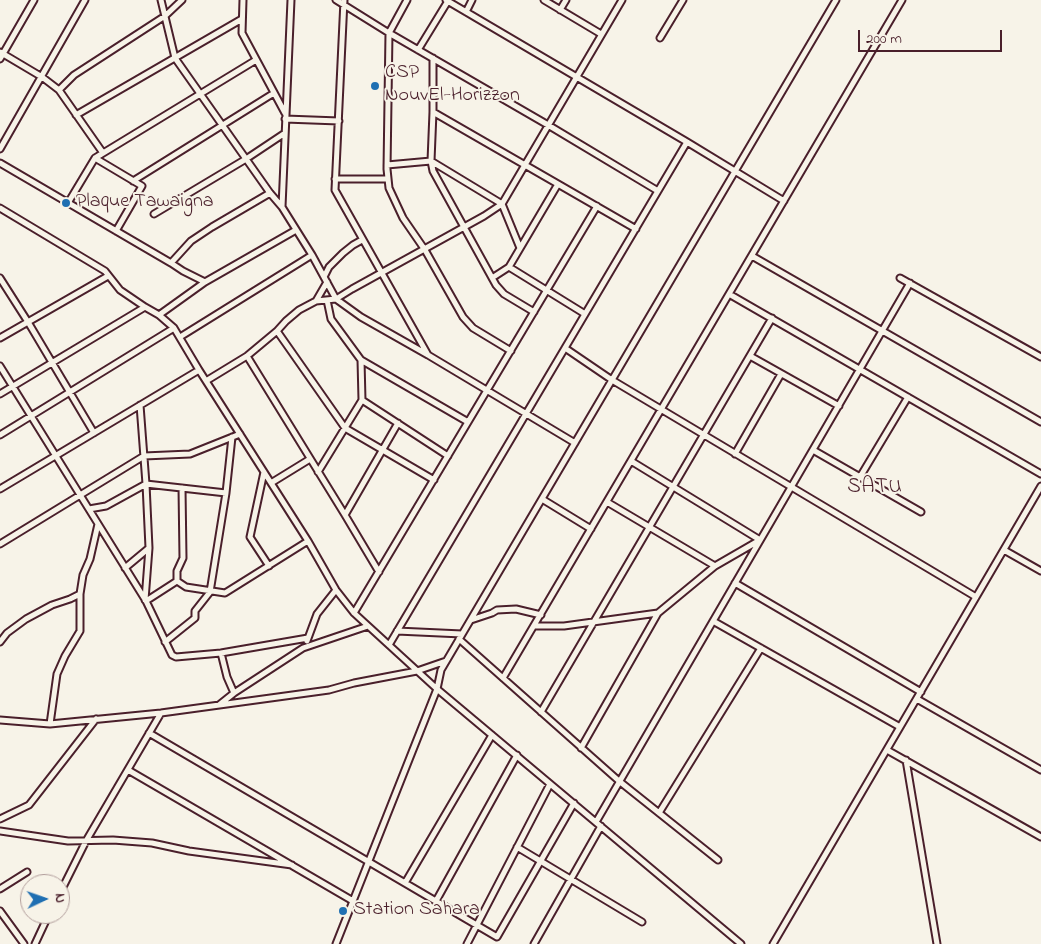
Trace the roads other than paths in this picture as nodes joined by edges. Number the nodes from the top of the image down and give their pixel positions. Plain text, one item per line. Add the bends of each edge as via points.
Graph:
1 (34, 0) edge
2 (85, 0) edge
3 (161, 0) edge
4 (182, 0) edge
5 (243, 0) edge
6 (291, 0) edge
7 (336, 0) edge
8 (407, 0) edge
9 (447, 0) edge
10 (472, 0) edge
11 (544, 0) edge
12 (566, 0) edge
13 (622, 0) edge
14 (683, 0) edge
15 (836, 0) edge
16 (902, 0) edge
17 (344, 2) edge
18 (560, 10) junction
19 (466, 12) junction
20 (165, 16) junction
21 (242, 19) junction
22 (389, 33) junction
23 (601, 34) junction
24 (660, 38) dead end
25 (418, 50) junction
26 (1, 55) edge
27 (175, 58) junction
28 (433, 58) junction
29 (256, 60) junction
30 (42, 76) junction
31 (577, 76) junction
32 (59, 90) junction
33 (274, 93) junction
34 (200, 94) junction
35 (433, 112) junction
36 (76, 115) junction
37 (286, 116) junction
38 (339, 121) junction
39 (222, 125) junction
40 (548, 125) junction
41 (285, 133) junction
42 (687, 142) junction
43 (0, 149) edge
44 (103, 153) junction
45 (95, 158) junction
46 (246, 159) junction
47 (431, 161) junction
48 (0, 163) edge
49 (387, 164) junction
50 (525, 164) junction
51 (735, 171) junction
52 (336, 179) junction
53 (388, 179) junction
54 (133, 181) junction
55 (558, 184) junction
56 (658, 191) junction
57 (270, 193) junction
58 (784, 201) junction
59 (68, 203) junction
60 (502, 204) junction
61 (282, 206) junction
62 (597, 206) junction
63 (0, 208) edge
64 (154, 214) dead end
65 (464, 227) junction
66 (636, 228) junction
67 (296, 230) junction
68 (116, 232) junction
69 (362, 240) junction
70 (520, 248) junction
71 (425, 250) junction
72 (312, 255) junction
73 (752, 256) junction
74 (171, 263) junction
75 (509, 266) junction
76 (381, 273) junction
77 (108, 276) junction
78 (0, 278) edge
79 (492, 278) junction
80 (900, 278) dead end
81 (325, 279) junction
82 (206, 282) junction
83 (910, 284) junction
84 (547, 290) junction
85 (729, 294) junction
86 (336, 299) junction
87 (327, 300) junction
88 (316, 301) junction
89 (145, 307) junction
90 (534, 312) junction
91 (158, 314) junction
92 (585, 314) junction
93 (772, 318) junction
94 (28, 322) junction
95 (174, 328) junction
96 (277, 330) junction
97 (883, 331) junction
98 (0, 338) edge
99 (180, 338) junction
100 (565, 348) junction
101 (511, 351) junction
102 (428, 355) junction
103 (247, 356) junction
104 (750, 356) junction
105 (1041, 357) edge
106 (361, 360) junction
107 (52, 362) junction
108 (0, 366) edge
109 (860, 369) junction
110 (199, 370) junction
111 (781, 374) junction
112 (612, 380) junction
113 (206, 381) junction
114 (13, 386) junction
115 (487, 391) junction
116 (70, 392) junction
117 (0, 394) edge
118 (908, 397) junction
119 (362, 400) junction
120 (140, 405) junction
121 (839, 406) junction
122 (661, 410) junction
123 (526, 414) junction
124 (31, 416) junction
125 (468, 422) junction
126 (1041, 422) edge
127 (398, 423) junction
128 (345, 428) junction
129 (94, 432) junction
130 (240, 434) junction
131 (703, 435) junction
132 (0, 436) edge
133 (232, 437) junction
134 (575, 443) junction
135 (382, 450) junction
136 (813, 450) junction
137 (735, 454) junction
138 (56, 456) junction
139 (144, 456) junction
140 (448, 456) junction
141 (310, 460) junction
142 (631, 461) junction
143 (264, 472) junction
144 (318, 472) junction
145 (1041, 474) edge
146 (860, 477) junction
147 (434, 480) junction
148 (271, 483) junction
149 (146, 484) junction
150 (1041, 486) edge
151 (673, 487) junction
152 (791, 487) junction
153 (182, 488) junction
154 (0, 489) edge
155 (226, 493) junction
156 (80, 495) junction
157 (542, 499) junction
158 (607, 502) junction
159 (89, 509) junction
160 (921, 512) dead end
161 (345, 515) junction
162 (98, 524) junction
163 (650, 527) junction
164 (591, 529) junction
165 (760, 540) junction
166 (308, 542) junction
167 (0, 544) edge
168 (149, 548) junction
169 (1004, 550) junction
170 (269, 566) junction
171 (715, 566) junction
172 (125, 568) junction
173 (1041, 571) edge
174 (379, 572) junction
175 (177, 581) junction
176 (736, 583) junction
177 (336, 590) junction
178 (210, 592) junction
179 (80, 594) junction
180 (976, 597) junction
181 (145, 600) junction
182 (658, 612) junction
183 (354, 614) junction
184 (541, 615) junction
185 (470, 620) junction
186 (595, 621) junction
187 (713, 621) junction
188 (368, 626) junction
189 (534, 626) junction
190 (398, 631) junction
191 (461, 636) junction
192 (308, 638) junction
193 (0, 642) edge
194 (165, 642) junction
195 (389, 646) junction
196 (303, 648) junction
197 (761, 648) junction
198 (221, 653) junction
199 (446, 661) junction
200 (417, 671) junction
201 (503, 678) junction
202 (437, 689) junction
203 (921, 692) junction
204 (234, 693) junction
205 (917, 699) junction
206 (219, 705) junction
207 (541, 712) junction
208 (161, 713) junction
209 (96, 719) junction
210 (0, 720) edge
211 (50, 724) junction
212 (900, 727) junction
213 (149, 732) junction
214 (492, 735) junction
215 (581, 748) junction
216 (887, 750) junction
217 (517, 755) junction
218 (906, 760) junction
219 (128, 770) junction
220 (1041, 770) edge
221 (619, 782) junction
222 (550, 784) junction
223 (574, 803) junction
224 (660, 814) junction
225 (0, 819) edge
226 (596, 822) junction
227 (601, 826) junction
228 (0, 831) edge
229 (1041, 837) edge
230 (86, 841) junction
231 (517, 848) junction
232 (718, 860) dead end
233 (369, 862) junction
234 (540, 862) junction
235 (292, 865) junction
236 (27, 872) dead end
237 (70, 874) edge
238 (571, 880) junction
239 (405, 883) junction
240 (0, 889) edge
241 (353, 901) junction
242 (436, 901) junction
243 (0, 911) edge
244 (642, 922) dead end
245 (45, 924) edge
246 (477, 925) junction
247 (24, 944) edge
248 (35, 944) edge
249 (336, 944) edge
250 (467, 944) edge
251 (534, 944) edge
252 (741, 944) edge
253 (773, 944) edge
254 (937, 944) edge

1 - 26 street
2 - 30 street
3 - 20 street
4 - 20 street
5 - 21 street
6 - 37 street
7 - 17 street
8 - 22 street
9 - 19 street
9 - 25 street
10 - 19 street
11 - 18 street
12 - 18 street
13 - 23 street
14 - 24 street
15 - 51 street
16 - 58 street
17 - 22 street
17 - 38 street
18 - 23 street
19 - 31 street
20 - 27 street
20 - 32 street via 74,75
21 - 27 street
21 - 29 street via 242,33
22 - 25 street
22 - 49 street
23 - 31 street
25 - 28 street
26 - 30 street
27 - 34 street
27 - 36 street
28 - 35 street
28 - 40 street
29 - 33 street
29 - 34 street
30 - 32 street
30 - 43 street
31 - 40 street
31 - 42 street
32 - 36 street
33 - 37 street
33 - 39 street
34 - 39 street
34 - 44 street
35 - 47 street
35 - 50 street
36 - 44 street
37 - 38 street
37 - 41 street
38 - 52 street
39 - 46 street
39 - 54 street
40 - 50 street
40 - 56 street
41 - 46 street
41 - 61 street
42 - 51 street
42 - 56 street
44 - 45 street
45 - 54 street
45 - 59 street
46 - 57 street
46 - 64 street
47 - 49 street
47 - 60 street
47 - 65 street
48 - 59 street
49 - 53 street
50 - 55 street
50 - 60 street
51 - 58 street
51 - 112 street
52 - 53 street
52 - 69 street via 335,190
53 - 71 street via 404,218
54 - 68 street via 142,186
55 - 62 street
55 - 70 street
56 - 66 street
57 - 61 street
57 - 74 street via 191,241
58 - 73 street
59 - 68 street
60 - 65 street
60 - 70 street
61 - 67 street
62 - 66 street
62 - 84 street
63 - 77 street via 105,271
65 - 71 street
65 - 79 street
66 - 92 street
67 - 72 street
67 - 82 street
68 - 74 street
69 - 76 street
69 - 81 street via 329,267
70 - 75 street
71 - 76 street
71 - 101 street via 472,328
72 - 81 street
72 - 99 street
73 - 85 street
73 - 97 street
74 - 82 street
75 - 79 street
75 - 84 street
76 - 86 street
76 - 102 street
77 - 89 street via 120,290
77 - 94 street
78 - 94 street
79 - 90 street via 504,294
80 - 83 street
81 - 86 street
81 - 88 street
82 - 91 street
83 - 97 street
83 - 105 street
84 - 90 street
84 - 92 street
85 - 93 street
85 - 122 street
86 - 87 street
86 - 102 street
87 - 88 street
87 - 106 street via 331,319
88 - 96 street via 299,310
89 - 91 street
89 - 107 street
90 - 101 street
91 - 95 street
92 - 100 street
93 - 104 street
93 - 109 street
94 - 98 street
94 - 107 street
95 - 99 street
95 - 116 street
96 - 103 street
96 - 128 street
97 - 109 street
97 - 126 street
99 - 110 street
100 - 112 street
100 - 123 street
101 - 115 street
102 - 115 street
103 - 113 street
103 - 141 street
104 - 111 street
104 - 131 street
106 - 119 street
106 - 125 street
107 - 114 street
107 - 116 street
108 - 114 street
109 - 118 street
109 - 121 street
110 - 113 street
110 - 120 street
111 - 121 street
111 - 137 street
112 - 122 street
112 - 134 street
113 - 130 street
114 - 117 street
114 - 124 street
115 - 123 street
115 - 125 street
116 - 124 street
116 - 129 street
118 - 145 street
118 - 146 street
119 - 127 street
119 - 128 street
120 - 129 street
120 - 139 street
121 - 136 street
122 - 131 street
122 - 142 street
123 - 134 street
123 - 190 street
124 - 132 street
124 - 138 street
125 - 140 street
127 - 135 street
127 - 140 street
128 - 135 street
128 - 144 street
129 - 138 street
130 - 133 street
130 - 143 street
131 - 137 street
131 - 151 street
133 - 139 street via 190,454
133 - 155 street
134 - 157 street
135 - 147 street
135 - 161 street
136 - 146 street
136 - 152 street
137 - 152 street
138 - 154 street
138 - 156 street
139 - 149 street
139 - 156 street
140 - 147 street
141 - 144 street
141 - 148 street
142 - 151 street
142 - 158 street
143 - 148 street
143 - 170 street via 250,537
144 - 161 street
146 - 160 street
147 - 174 street
148 - 166 street
149 - 153 street
149 - 159 street via 106,506
149 - 168 street
150 - 169 street
151 - 163 street
151 - 165 street
152 - 165 street
152 - 180 street
153 - 155 street
153 - 175 street via 183,558 177,571
155 - 178 street
156 - 159 street
156 - 167 street
157 - 164 street
157 - 185 street
158 - 163 street
158 - 164 street
159 - 162 street
161 - 174 street
162 - 172 street
162 - 179 street
163 - 171 street
163 - 186 street
164 - 184 street
165 - 171 street
165 - 176 street
166 - 170 street
166 - 177 street
168 - 172 street
168 - 181 street
169 - 173 street
169 - 180 street
170 - 178 street via 225,594
171 - 182 street
172 - 181 street
174 - 183 street
175 - 178 street via 186,587
175 - 181 street
176 - 187 street
176 - 203 street
177 - 183 street
177 - 192 street via 317,614
178 - 194 street via 196,611 195,618
179 - 193 street via 26,619
179 - 211 street via 80,631 57,674
180 - 203 street
181 - 194 street
182 - 186 street
182 - 215 street
183 - 188 street
184 - 185 street via 516,609 497,610
184 - 189 street
185 - 191 street
186 - 189 street
186 - 207 street
187 - 197 street
187 - 221 street
188 - 195 street
188 - 196 street
189 - 201 street
190 - 191 street
190 - 195 street
191 - 199 street
191 - 201 street
192 - 196 street
192 - 198 street
194 - 198 street via 176,657
195 - 200 street
196 - 204 street
197 - 212 street
197 - 224 street
198 - 204 street
199 - 200 street
199 - 202 street
200 - 202 street
200 - 206 street via 320,692
201 - 207 street
202 - 214 street
202 - 233 street
203 - 205 street
204 - 206 street
205 - 212 street
205 - 220 street
206 - 208 street
207 - 215 street
208 - 209 street
208 - 213 street
209 - 211 street
209 - 225 street via 29,804
210 - 211 street
212 - 216 street
213 - 219 street
213 - 233 street
214 - 217 street
214 - 239 street
215 - 221 street
216 - 218 street
216 - 253 street
217 - 222 street
217 - 242 street
218 - 229 street
218 - 254 street
219 - 230 street
219 - 235 street
221 - 224 street
221 - 226 street
222 - 223 street
222 - 231 street
223 - 226 street
223 - 234 street
224 - 232 street
226 - 227 street
227 - 238 street
227 - 252 street
228 - 230 street
230 - 235 street via 152,843
230 - 237 street
231 - 234 street
231 - 246 street
233 - 239 street
233 - 241 street
234 - 238 street
234 - 246 street via 498,937
235 - 241 street
236 - 240 street
238 - 244 street
238 - 251 street
239 - 242 street
241 - 249 street
242 - 246 street
243 - 247 street
245 - 248 street
246 - 250 street

